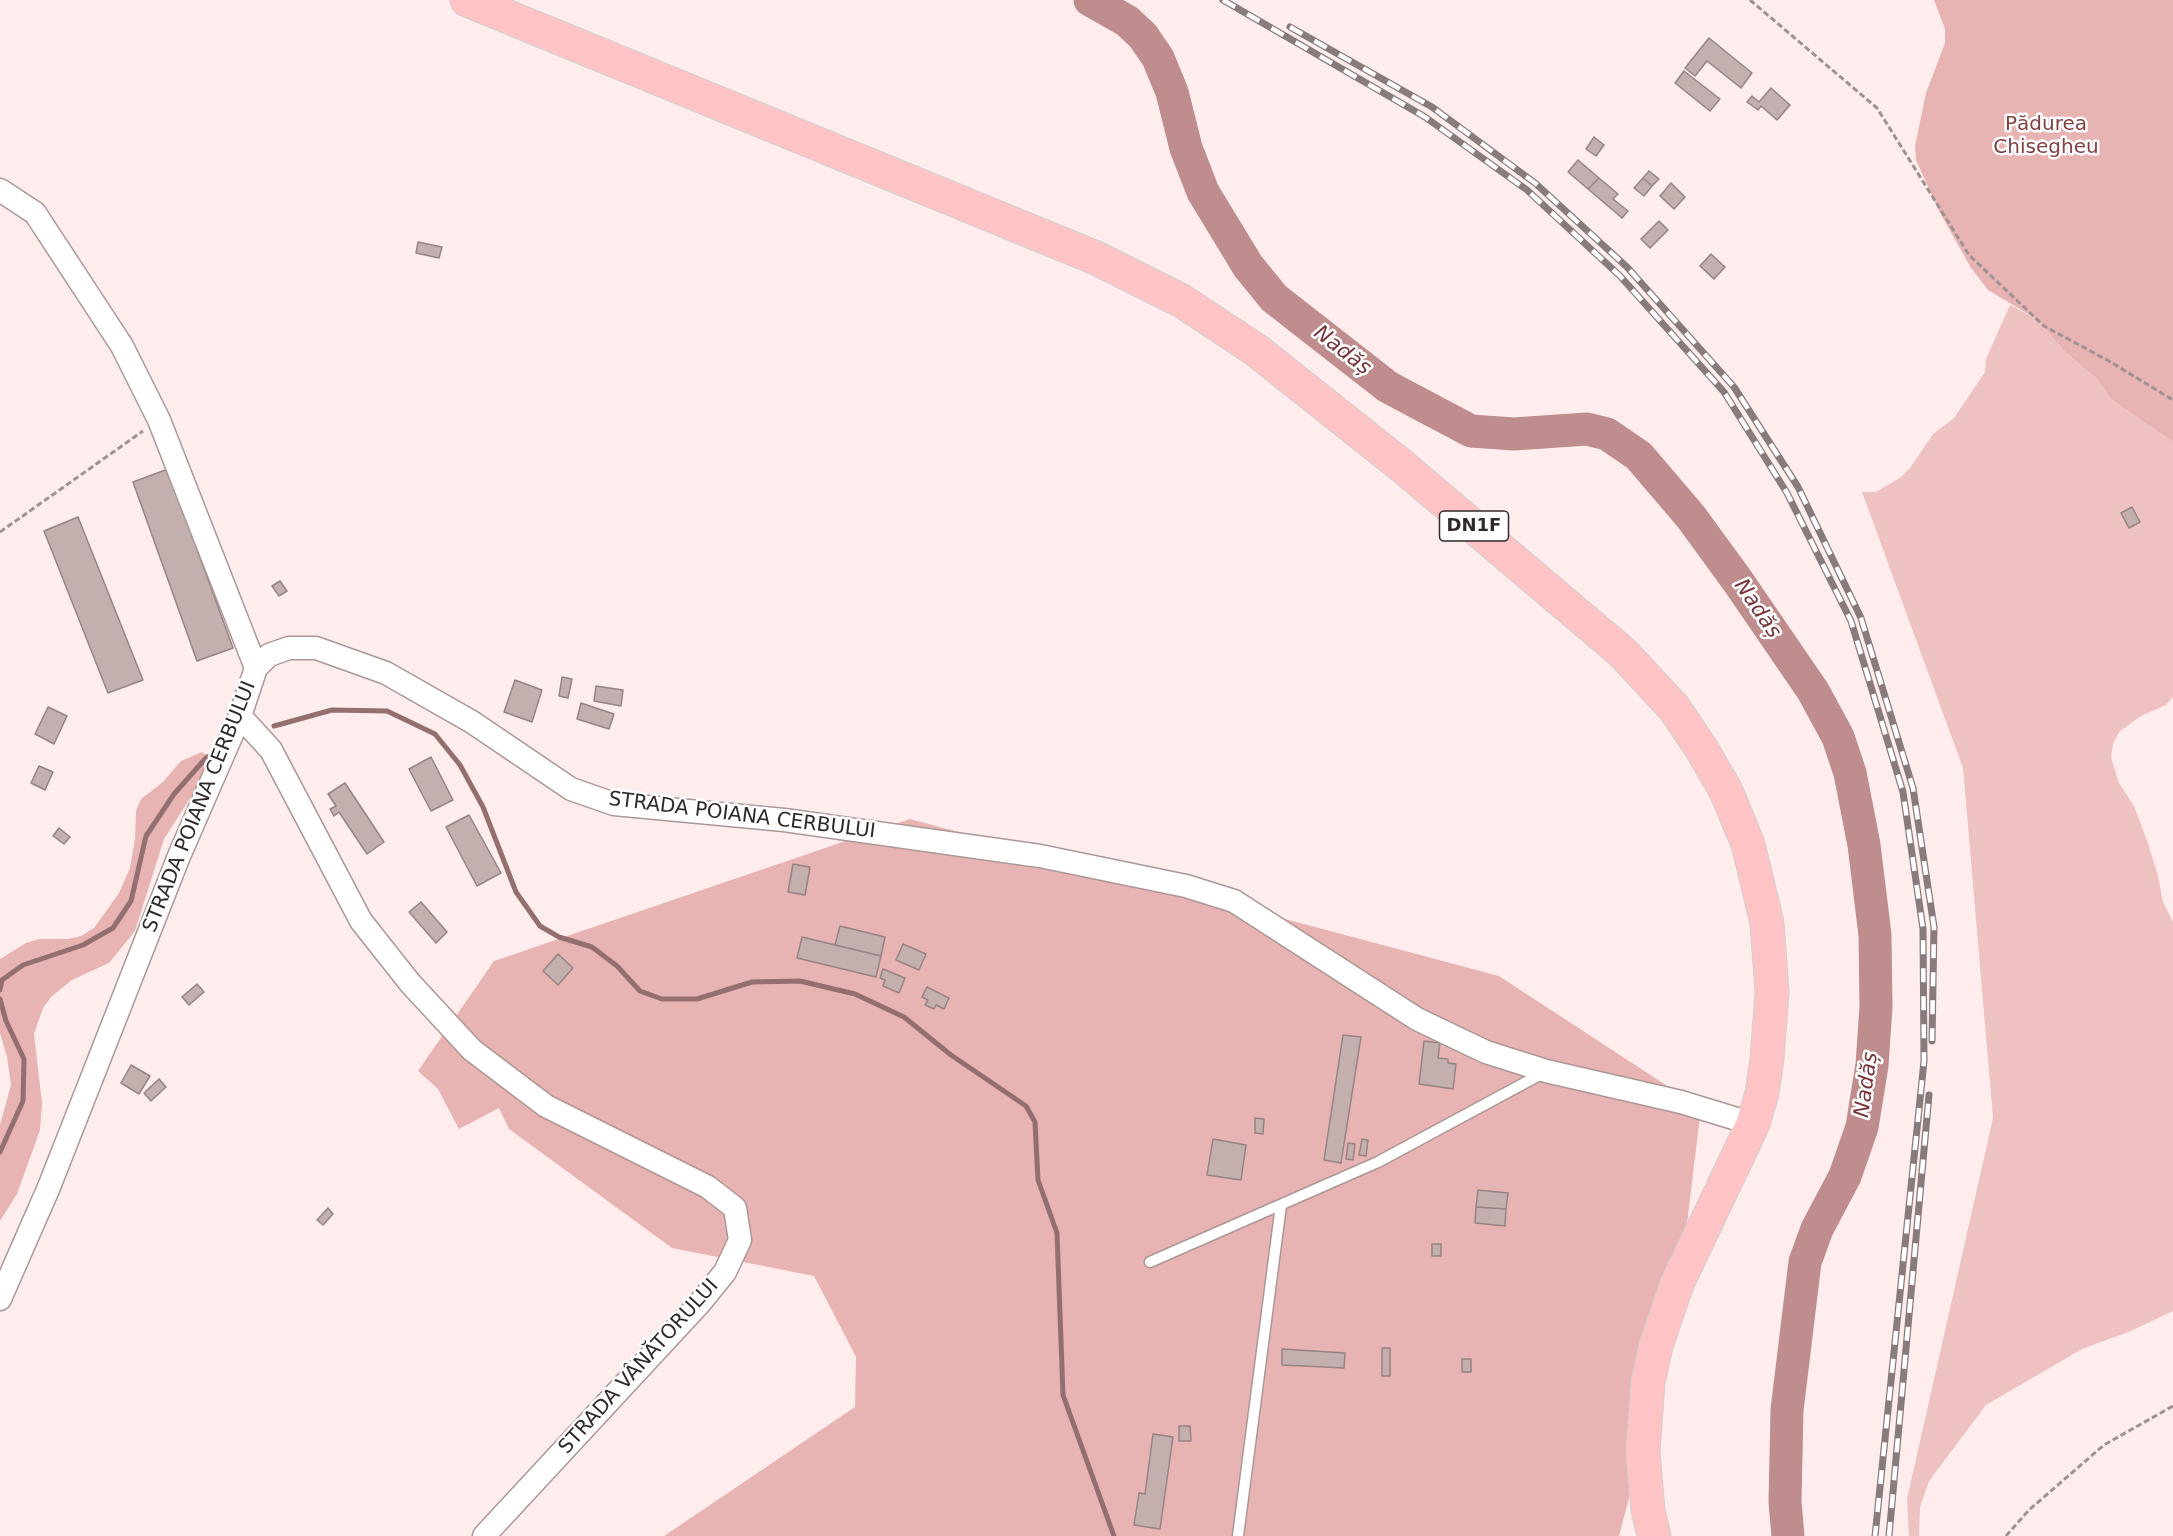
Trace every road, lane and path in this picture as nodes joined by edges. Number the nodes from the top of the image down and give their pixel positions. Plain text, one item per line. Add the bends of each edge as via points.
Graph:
1 (467, 0) edge
2 (1750, 0) edge
3 (0, 190) edge
4 (2173, 400) edge
5 (159, 420) junction
6 (0, 532) edge
7 (256, 668) junction
8 (240, 716) junction
9 (1546, 1071) junction
10 (1753, 1124) junction
11 (1281, 1205) junction
12 (1150, 1262) dead end
13 (0, 1299) edge
14 (2173, 1406) edge
15 (484, 1536) edge
16 (1238, 1536) edge
17 (1654, 1536) edge
18 (2006, 1536) edge

1 - 10 main road, DN1F via 1085,254 1182,301 1306,388 1588,621 1641,670 1688,727 1726,791 1748,844 1767,923 1772,992 1767,1059
2 - 4 path via 1877,108 1969,255 2044,326
3 - 5 street via 35,213 122,346
5 - 6 path
5 - 7 street
7 - 8 street, STRADA POIANA CERBULUI
7 - 9 street, STRADA POIANA CERBULUI via 269,655 289,648 316,648 386,673 472,722 571,789 614,804 784,820 982,848 1078,862 1186,886 1234,901 1417,1019 1485,1052
8 - 13 street, STRADA POIANA CERBULUI via 179,856 49,1187
8 - 15 street, STRADA VÂNĂTORULUI via 271,750 361,921 410,983 472,1050 546,1106 708,1187 735,1208 740,1240 724,1272 699,1304
9 - 10 street, STRADA POIANA CERBULUI via 1681,1101
9 - 11 lane via 1378,1162
10 - 17 main road, DN1F via 1685,1266 1647,1383 1643,1452
11 - 12 lane
11 - 16 lane
14 - 18 path via 2104,1445 2029,1510

